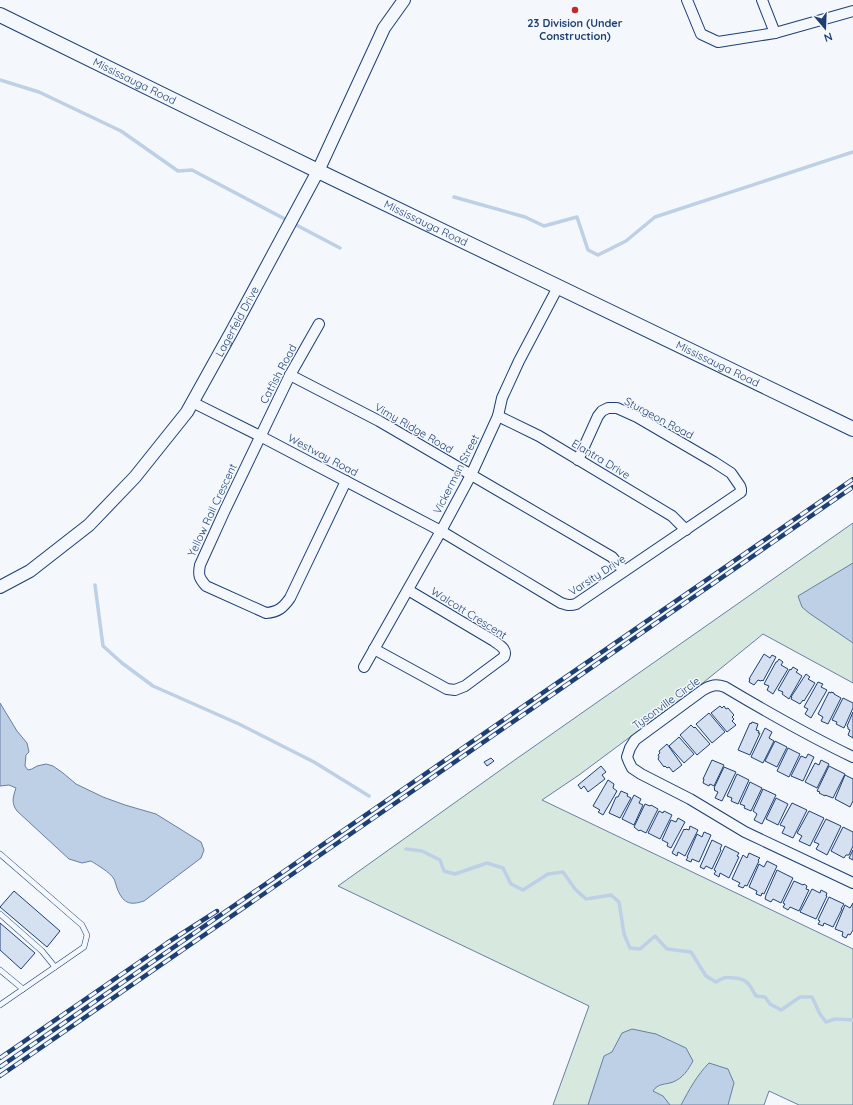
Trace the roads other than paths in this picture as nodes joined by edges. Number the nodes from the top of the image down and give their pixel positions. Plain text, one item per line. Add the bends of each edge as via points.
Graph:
1 (404, 0) edge
2 (687, 0) edge
3 (762, 0) edge
4 (853, 11) edge
5 (0, 15) edge
6 (775, 33) junction
7 (318, 171) junction
8 (558, 287) junction
9 (319, 324) dead end
10 (290, 375) junction
11 (192, 402) junction
12 (498, 416) junction
13 (853, 429) edge
14 (260, 436) junction
15 (578, 460) junction
16 (471, 475) junction
17 (346, 481) junction
18 (740, 492) joint
19 (686, 530) junction
20 (441, 531) junction
21 (624, 571) junction
22 (0, 587) edge
23 (408, 590) junction
24 (374, 649) junction
25 (364, 667) dead end
26 (853, 757) edge
27 (0, 854) edge
28 (853, 883) edge
29 (0, 914) edge
30 (55, 968) junction
31 (0, 970) edge
32 (23, 989) junction
33 (0, 1005) edge

1 - 7 street, Lagerfeld Drive via 384,28
2 - 6 street via 701,34 718,42
3 - 6 street
4 - 6 street
5 - 7 main road, Mississauga Road
7 - 8 main road, Mississauga Road
7 - 11 street, Lagerfeld Drive
8 - 12 street, Vickerman Street via 519,361 502,398
8 - 13 main road, Mississauga Road
9 - 10 street, Catfish Road
10 - 14 street, Catfish Road
10 - 16 street, Vimy Ridge Road via 379,421
11 - 14 street, Westway Road
11 - 22 street, Lagerfeld Drive via 135,478 89,526 30,571
12 - 15 street, Elantra Drive via 539,436
12 - 16 street, Vickerman Street
14 - 17 street, Westway Road
14 - 17 street, Yellow Rail Crescent via 200,565 198,573 206,586 266,613 273,613 285,606
15 - 18 street, Sturgeon Road via 598,416 608,408 617,408 731,473 740,486
15 - 19 street, Elantra Drive via 672,516
16 - 20 street, Vickerman Street
16 - 21 street, Vimy Ridge Road via 612,557
17 - 20 street, Westway Road
18 - 19 street, Varsity Drive
19 - 21 street, Varsity Drive
20 - 21 street, Varsity Drive via 561,603 571,606
20 - 23 street, Vickerman Street
23 - 24 street, Vickerman Street
23 - 24 street, Walcott Crescent via 494,641 506,654 465,686 455,690 447,689
24 - 25 street, Vickerman Street
26 - 28 street, Tysonville Circle via 718,685 703,690 635,740 627,757 632,768 641,774 746,832
27 - 30 lane via 82,924 87,935 84,947
29 - 30 lane via 42,951
30 - 32 lane
31 - 32 lane
32 - 33 lane

